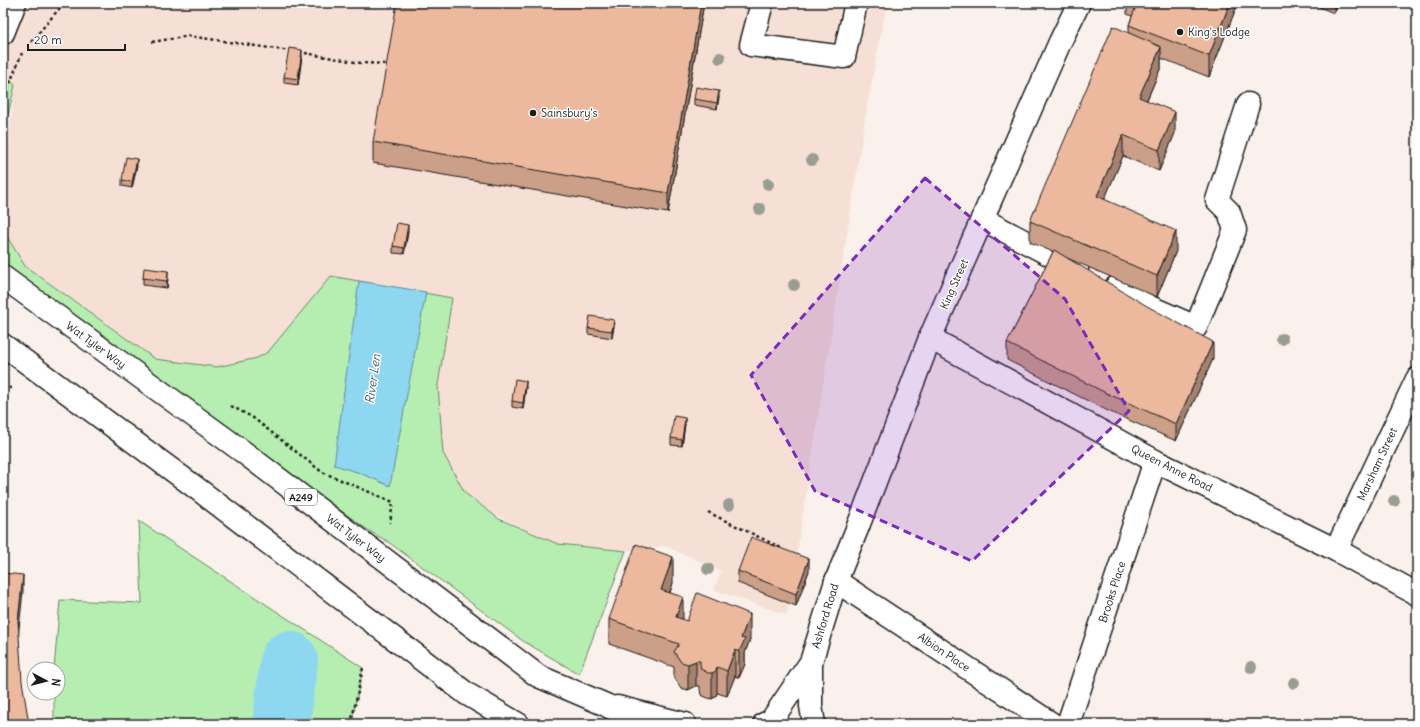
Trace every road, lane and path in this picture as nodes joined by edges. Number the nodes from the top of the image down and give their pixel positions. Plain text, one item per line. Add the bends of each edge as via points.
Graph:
1 (15, 3) edge
2 (68, 3) edge
3 (762, 3) edge
4 (856, 3) edge
5 (1079, 3) edge
6 (3, 33) edge
7 (152, 42) dead end
8 (28, 45) dead end
9 (23, 51) dead end
10 (389, 64) edge
11 (3, 100) edge
12 (1248, 104) dead end
13 (982, 219) junction
14 (3, 277) edge
15 (930, 338) junction
16 (3, 344) edge
17 (1417, 379) edge
18 (1155, 460) junction
19 (708, 512) dead end
20 (1336, 550) junction
21 (786, 551) edge
22 (838, 576) junction
23 (1417, 594) edge
24 (811, 662) junction
25 (363, 668) dead end
26 (786, 698) junction
27 (606, 705) junction
28 (351, 724) edge
29 (518, 724) edge
30 (641, 724) edge
31 (686, 724) edge
32 (764, 724) edge
33 (776, 724) edge
34 (814, 724) edge
35 (1052, 724) edge
36 (1068, 724) edge

1 - 6 main road
2 - 8 path via 58,10
3 - 4 main road via 751,45 844,57
5 - 13 main road, King Street
7 - 10 path via 190,36 361,63
9 - 11 path
12 - 13 main road via 1217,200 1229,212 1235,230 1196,327 1150,307
13 - 15 main road, King Street
14 - 27 main road, Wat Tyler Way / A249 via 242,452 538,676
15 - 18 main road, Queen Anne Road
15 - 22 main road, King Street
16 - 29 main road via 468,694
17 - 20 main road, Marsham Street
18 - 20 main road, Queen Anne Road
18 - 36 main road, Brooks Place
19 - 21 path
20 - 23 main road, Queen Anne Road
22 - 24 main road, Ashford Road
22 - 35 main road, Albion Place
24 - 26 main road, Ashford Road
24 - 34 main road, Ashford Road via 811,706
25 - 28 path
26 - 32 main road, Ashford Road via 770,721
26 - 33 main road, Ashford Road
27 - 30 main road, Wat Tyler Way / A249
27 - 31 main road

